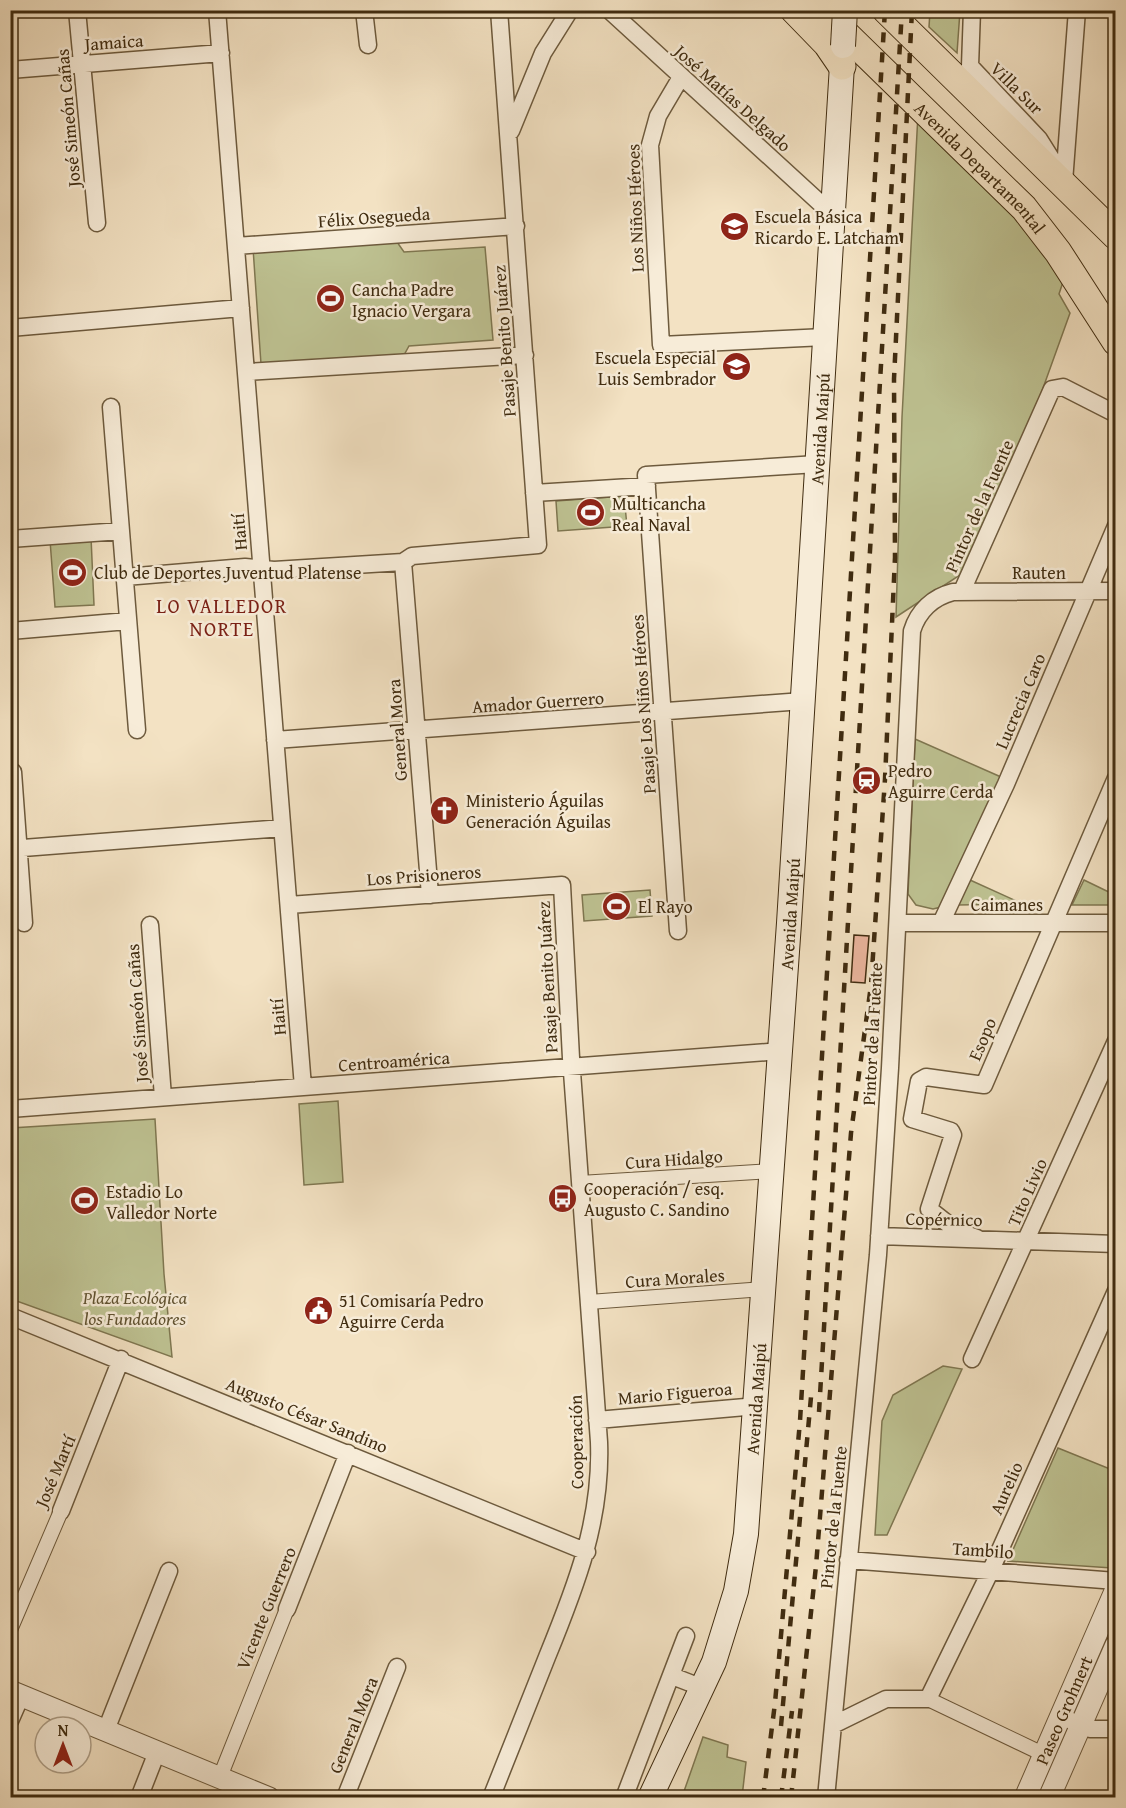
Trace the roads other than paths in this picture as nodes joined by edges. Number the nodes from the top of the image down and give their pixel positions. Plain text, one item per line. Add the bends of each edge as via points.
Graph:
1 (77, 10) edge
2 (217, 10) edge
3 (364, 10) edge
4 (499, 10) edge
5 (570, 10) edge
6 (609, 10) edge
7 (794, 10) edge
8 (821, 10) edge
9 (845, 10) edge
10 (886, 10) edge
11 (972, 10) edge
12 (1077, 10) edge
13 (368, 45) dead end
14 (221, 53) junction
15 (842, 56) junction
16 (82, 64) junction
17 (10, 70) edge
18 (681, 77) junction
19 (510, 135) junction
20 (1064, 186) junction
21 (832, 214) junction
22 (97, 223) dead end
23 (516, 226) junction
24 (1116, 236) edge
25 (236, 246) junction
26 (241, 308) junction
27 (10, 328) edge
28 (825, 337) junction
29 (1116, 342) edge
30 (525, 355) junction
31 (246, 372) junction
32 (111, 407) dead end
33 (1116, 414) edge
34 (817, 464) junction
35 (646, 480) junction
36 (534, 493) junction
37 (1116, 526) edge
38 (121, 531) junction
39 (10, 539) edge
40 (404, 562) junction
41 (262, 569) junction
42 (125, 577) junction
43 (962, 591) junction
44 (1088, 591) junction
45 (1116, 591) edge
46 (128, 621) junction
47 (10, 631) edge
48 (803, 701) junction
49 (663, 712) junction
50 (137, 730) dead end
51 (417, 730) junction
52 (275, 740) junction
53 (13, 772) dead end
54 (1116, 778) edge
55 (282, 828) junction
56 (15, 849) edge
57 (562, 885) joint
58 (430, 895) junction
59 (289, 905) junction
60 (24, 923) dead end
61 (898, 923) junction
62 (941, 923) junction
63 (1053, 923) junction
64 (1116, 923) edge
65 (150, 925) dead end
66 (678, 931) dead end
67 (1116, 1041) edge
68 (781, 1051) junction
69 (572, 1067) junction
70 (303, 1087) junction
71 (163, 1097) junction
72 (10, 1109) edge
73 (771, 1171) junction
74 (580, 1184) junction
75 (879, 1236) junction
76 (977, 1238) junction
77 (1027, 1241) junction
78 (1116, 1244) edge
79 (764, 1289) junction
80 (1116, 1291) edge
81 (589, 1302) junction
82 (10, 1316) edge
83 (121, 1359) junction
84 (972, 1359) dead end
85 (757, 1406) junction
86 (597, 1420) junction
87 (348, 1453) junction
88 (61, 1511) joint
89 (587, 1552) junction
90 (848, 1560) junction
91 (991, 1570) junction
92 (169, 1571) dead end
93 (1116, 1581) edge
94 (1116, 1589) edge
95 (287, 1609) joint
96 (10, 1630) edge
97 (686, 1636) dead end
98 (1116, 1645) edge
99 (398, 1667) dead end
100 (672, 1676) junction
101 (703, 1688) junction
102 (16, 1694) edge
103 (928, 1699) junction
104 (1060, 1716) junction
105 (10, 1721) edge
106 (833, 1725) junction
107 (1080, 1725) junction
108 (106, 1730) junction
109 (1116, 1730) edge
110 (157, 1752) junction
111 (1043, 1754) junction
112 (220, 1778) junction
113 (139, 1797) edge
114 (269, 1797) edge
115 (345, 1797) edge
116 (491, 1797) edge
117 (624, 1797) edge
118 (650, 1797) edge
119 (826, 1797) edge
120 (1025, 1797) edge
121 (1049, 1797) edge

1 - 16 street, José Simeón Cañas
2 - 14 street, Haití
3 - 13 street
4 - 19 street, Pasaje Benito Juárez
5 - 19 street, Pasaje Benito Juárez via 543,53
6 - 18 street, José Matías Delgado
7 - 15 main road
8 - 29 main road, Avenida Departamental via 1024,207
9 - 15 main road, Avenida Maipú, bridge
10 - 20 main road
11 - 20 street, Villa Sur via 970,66 1039,139
12 - 20 street
14 - 16 street, Jamaica
14 - 25 street, Haití
15 - 21 main road, Avenida Maipú
16 - 17 street, Jamaica
16 - 22 street, José Simeón Cañas
18 - 21 street, José Matías Delgado
18 - 28 street, Los Niños Héroes via 658,116 650,145 661,345
19 - 23 street, Pasaje Benito Juárez
20 - 24 main road
21 - 28 main road, Avenida Maipú
23 - 25 street, Félix Osegueda
23 - 30 street, Pasaje Benito Juárez
25 - 26 street, Haití
26 - 27 street
26 - 31 street, Haití
28 - 34 main road, Avenida Maipú
30 - 31 street
30 - 36 street, Pasaje Benito Juárez
31 - 41 street, Haití
32 - 38 street
33 - 43 street, Pintor de la Fuente via 1063,387 1053,389
34 - 35 street
34 - 48 main road, Avenida Maipú
35 - 36 street
35 - 49 street, Pasaje Los Niños Héroes
36 - 40 street, Pasaje Benito Juárez via 538,545 412,556
37 - 44 street, Lucrecia Caro
38 - 39 street
38 - 42 street
40 - 41 street
40 - 51 street, General Mora
41 - 42 street
41 - 52 street, Haití
42 - 46 street
43 - 44 street, Rauten
43 - 61 street, Pintor de la Fuente via 945,594 930,603 912,631
44 - 45 street, Rauten
44 - 62 street, Lucrecia Caro via 1006,784
46 - 47 street
46 - 50 street
48 - 49 street, Amador Guerrero
48 - 68 main road, Avenida Maipú
49 - 51 street, Amador Guerrero
49 - 66 street, Pasaje Los Niños Héroes
51 - 52 street, Amador Guerrero
51 - 58 street, General Mora
52 - 55 street, Haití
53 - 56 street
54 - 63 street, Esopo
55 - 56 street
55 - 59 street, Haití
56 - 60 street
57 - 58 street, Los Prisioneros
57 - 69 street, Pasaje Benito Juárez
58 - 59 street, Los Prisioneros
59 - 70 street, Haití
61 - 62 street, Caimanes
61 - 75 street, Pintor de la Fuente
62 - 63 street, Caimanes
63 - 64 street, Caimanes
63 - 76 street, Esopo via 984,1085 926,1077 919,1081 912,1119 953,1135 929,1209 957,1231
65 - 71 street, José Simeón Cañas
67 - 77 street, Tito Livio
68 - 69 street, Centroamérica
68 - 73 main road, Avenida Maipú
69 - 70 street, Centroamérica
69 - 74 street, Cooperación
70 - 71 street, Centroamérica
71 - 72 street, Centroamérica
73 - 74 street, Cura Hidalgo
73 - 79 main road, Avenida Maipú
74 - 81 street, Cooperación
75 - 76 street, Copérnico
75 - 90 street, Pintor de la Fuente
76 - 77 street, Copérnico
77 - 78 street, Copérnico
77 - 84 street, Tito Livio
79 - 81 street, Cura Morales
79 - 85 main road, Avenida Maipú
80 - 91 street, Aurelio
81 - 86 street, Cooperación
82 - 83 street, Augusto César Sandino
83 - 87 street, Augusto César Sandino
83 - 88 street, José Martí
85 - 86 street, Mario Figueroa
85 - 101 main road, Avenida Maipú via 742,1564 727,1624
86 - 89 street, Cooperación via 598,1486
87 - 89 street, Augusto César Sandino
87 - 95 street, Vicente Guerrero
88 - 96 street, José Martí
89 - 116 street, Cooperación
90 - 91 street, Tambilo
90 - 106 street, Pintor de la Fuente
91 - 93 street, Tambilo
91 - 103 street, Aurelio
92 - 108 street
94 - 104 street, Paseo Grohnert
95 - 112 street, Vicente Guerrero
97 - 100 street
98 - 107 street, Paseo Grohnert
99 - 115 street, General Mora
100 - 101 street
100 - 117 street
101 - 118 main road, Avenida Maipú
102 - 105 street
102 - 108 street
103 - 106 street via 886,1699
103 - 111 street
104 - 107 street
104 - 111 street, Paseo Grohnert
106 - 119 street, Pintor de la Fuente
107 - 109 street
107 - 121 street, Paseo Grohnert
108 - 110 street
110 - 112 street
110 - 113 street
111 - 120 street, Paseo Grohnert
112 - 114 street

